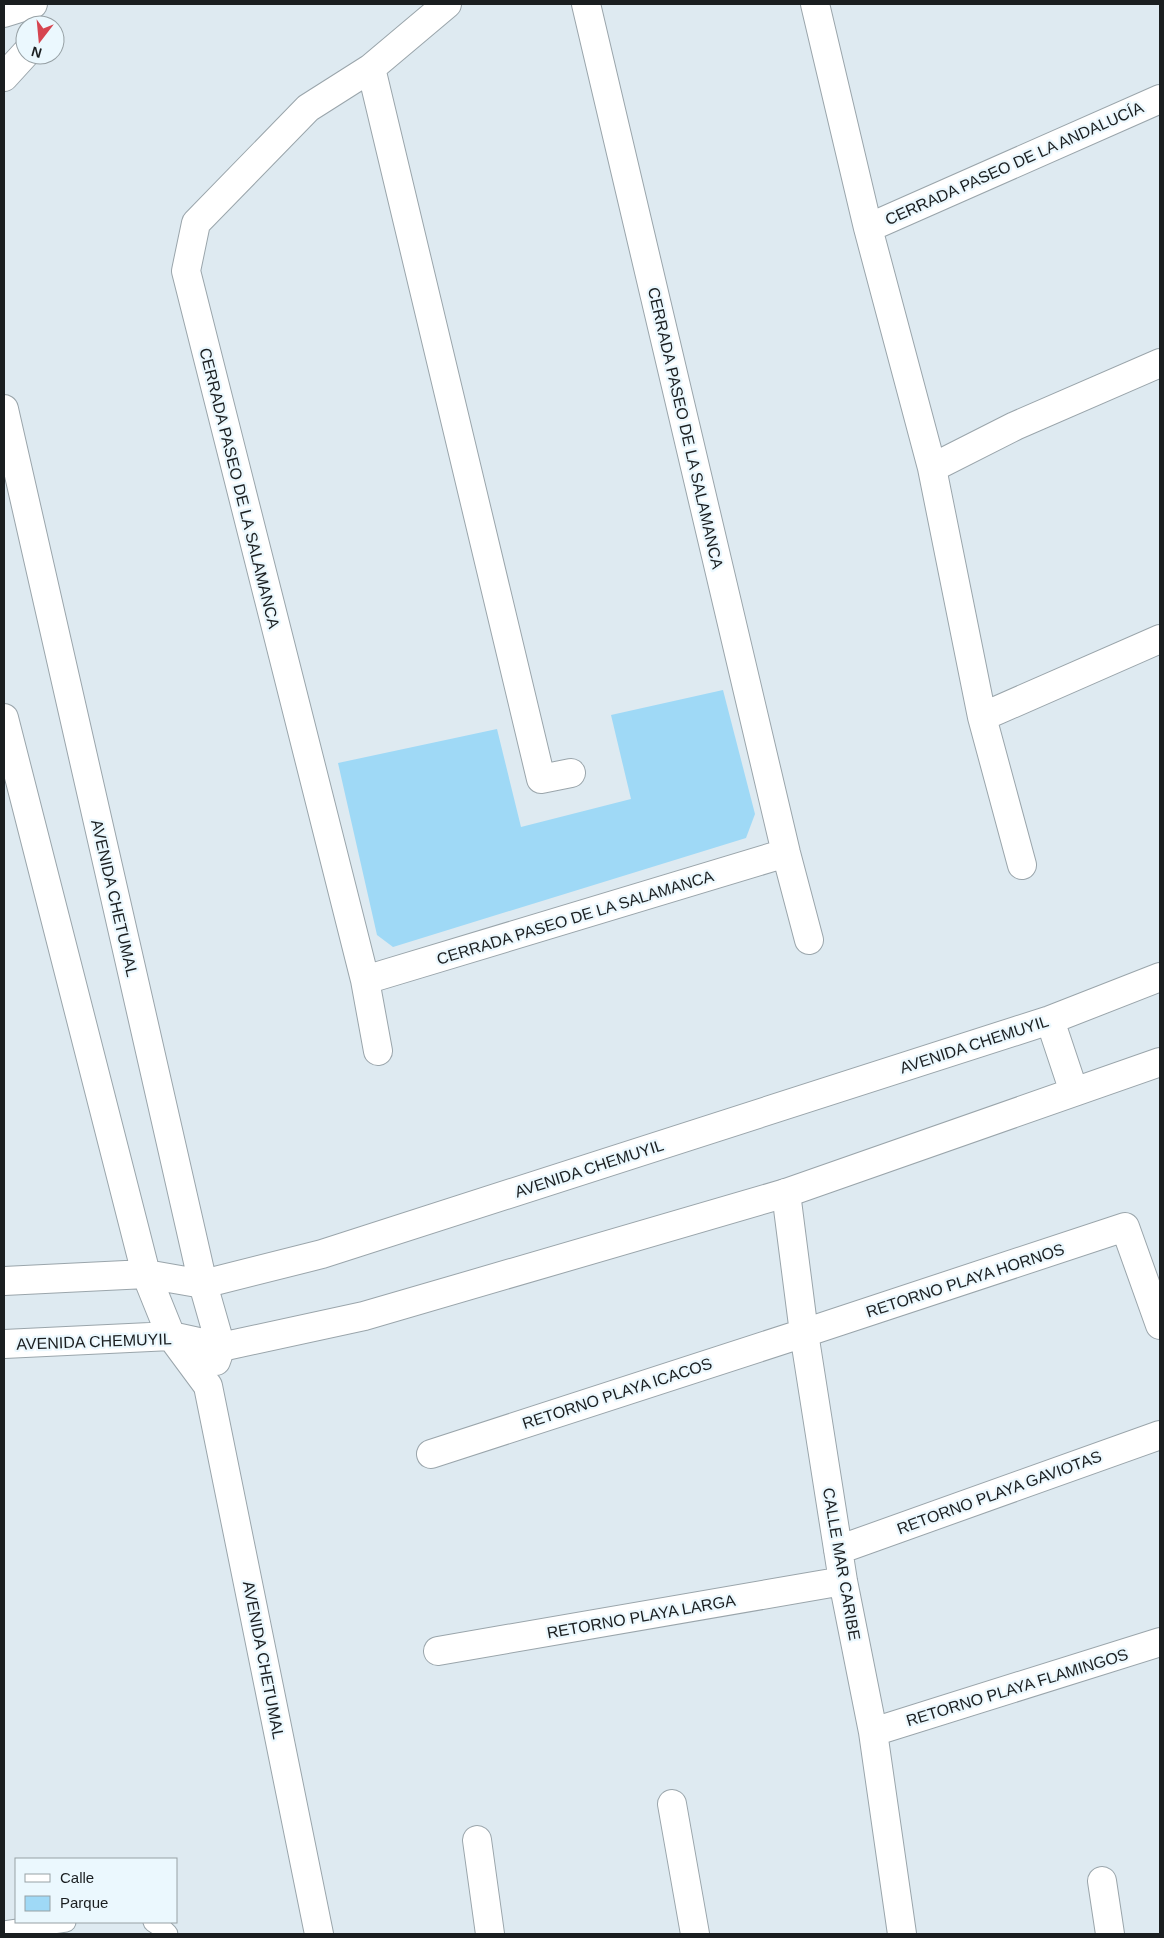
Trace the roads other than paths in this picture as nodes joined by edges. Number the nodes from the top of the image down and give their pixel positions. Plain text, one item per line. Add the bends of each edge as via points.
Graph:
1 (33, 4) edge
2 (447, 4) edge
3 (586, 4) edge
4 (815, 4) edge
5 (4, 13) edge
6 (15, 65) edge
7 (371, 68) junction
8 (4, 77) edge
9 (1160, 99) edge
10 (868, 228) junction
11 (1160, 363) edge
12 (4, 409) edge
13 (932, 468) junction
14 (1160, 639) edge
15 (982, 717) junction
16 (4, 718) edge
17 (571, 773) dead end
18 (786, 853) junction
19 (1022, 865) dead end
20 (809, 940) dead end
21 (1160, 977) edge
22 (365, 980) junction
23 (1050, 1020) junction
24 (378, 1051) dead end
25 (1160, 1062) edge
26 (1074, 1092) junction
27 (786, 1193) junction
28 (146, 1274) junction
29 (4, 1281) edge
30 (203, 1284) junction
31 (1160, 1325) edge
32 (804, 1333) junction
33 (172, 1336) junction
34 (4, 1344) edge
35 (220, 1347) junction
36 (208, 1386) junction
37 (1160, 1435) edge
38 (431, 1454) dead end
39 (838, 1550) junction
40 (844, 1581) junction
41 (1160, 1642) edge
42 (438, 1651) dead end
43 (873, 1732) junction
44 (672, 1804) dead end
45 (477, 1840) dead end
46 (1102, 1881) dead end
47 (59, 1923) edge
48 (154, 1923) edge
49 (4, 1931) edge
50 (168, 1934) edge
51 (319, 1934) edge
52 (490, 1934) edge
53 (695, 1934) edge
54 (902, 1934) edge
55 (1110, 1934) edge

1 - 5 street
2 - 7 street, CERRADA PASEO DE LA SALAMANCA
3 - 18 street, CERRADA PASEO DE LA SALAMANCA
4 - 10 street, CERRADA PASEO DE LA ANDALUCÍA
6 - 8 street
7 - 17 street via 541,779
7 - 22 street, CERRADA PASEO DE LA SALAMANCA via 308,108 196,223 186,271
9 - 10 street, CERRADA PASEO DE LA ANDALUCÍA
10 - 13 street, CERRADA PASEO DE LA ANDALUCÍA
11 - 13 street via 1014,426
12 - 30 street, AVENIDA CHETUMAL
13 - 15 street, CERRADA PASEO DE LA ANDALUCÍA
14 - 15 street
15 - 19 street, CERRADA PASEO DE LA ANDALUCÍA
16 - 28 street, AVENIDA CHETUMAL
18 - 20 street, CERRADA PASEO DE LA SALAMANCA
18 - 22 street, CERRADA PASEO DE LA SALAMANCA
21 - 23 street, AVENIDA CHEMUYIL
22 - 24 street, CERRADA PASEO DE LA SALAMANCA
23 - 26 street
23 - 30 street, AVENIDA CHEMUYIL via 322,1254
25 - 26 street, AVENIDA CHEMUYIL
26 - 27 street, AVENIDA CHEMUYIL
27 - 32 street, CALLE MAR CARIBE
27 - 35 street, AVENIDA CHEMUYIL via 364,1316
28 - 29 street, AVENIDA CHEMUYIL
28 - 30 street, AVENIDA CHEMUYIL
28 - 33 street, AVENIDA CHETUMAL
30 - 35 street, AVENIDA CHETUMAL
31 - 32 street, RETORNO PLAYA HORNOS via 1125,1227
32 - 38 street, RETORNO PLAYA ICACOS
32 - 39 street, CALLE MAR CARIBE
33 - 34 street, AVENIDA CHEMUYIL
33 - 35 street, AVENIDA CHEMUYIL
33 - 36 street, AVENIDA CHETUMAL
35 - 36 street, AVENIDA CHETUMAL
36 - 51 street, AVENIDA CHETUMAL
37 - 39 street, RETORNO PLAYA GAVIOTAS
39 - 40 street, CALLE MAR CARIBE
40 - 42 street, RETORNO PLAYA LARGA
40 - 43 street, CALLE MAR CARIBE
41 - 43 street, RETORNO PLAYA FLAMINGOS
43 - 54 street, CALLE MAR CARIBE
44 - 53 street
45 - 52 street
46 - 55 street
47 - 49 lane
48 - 50 lane

